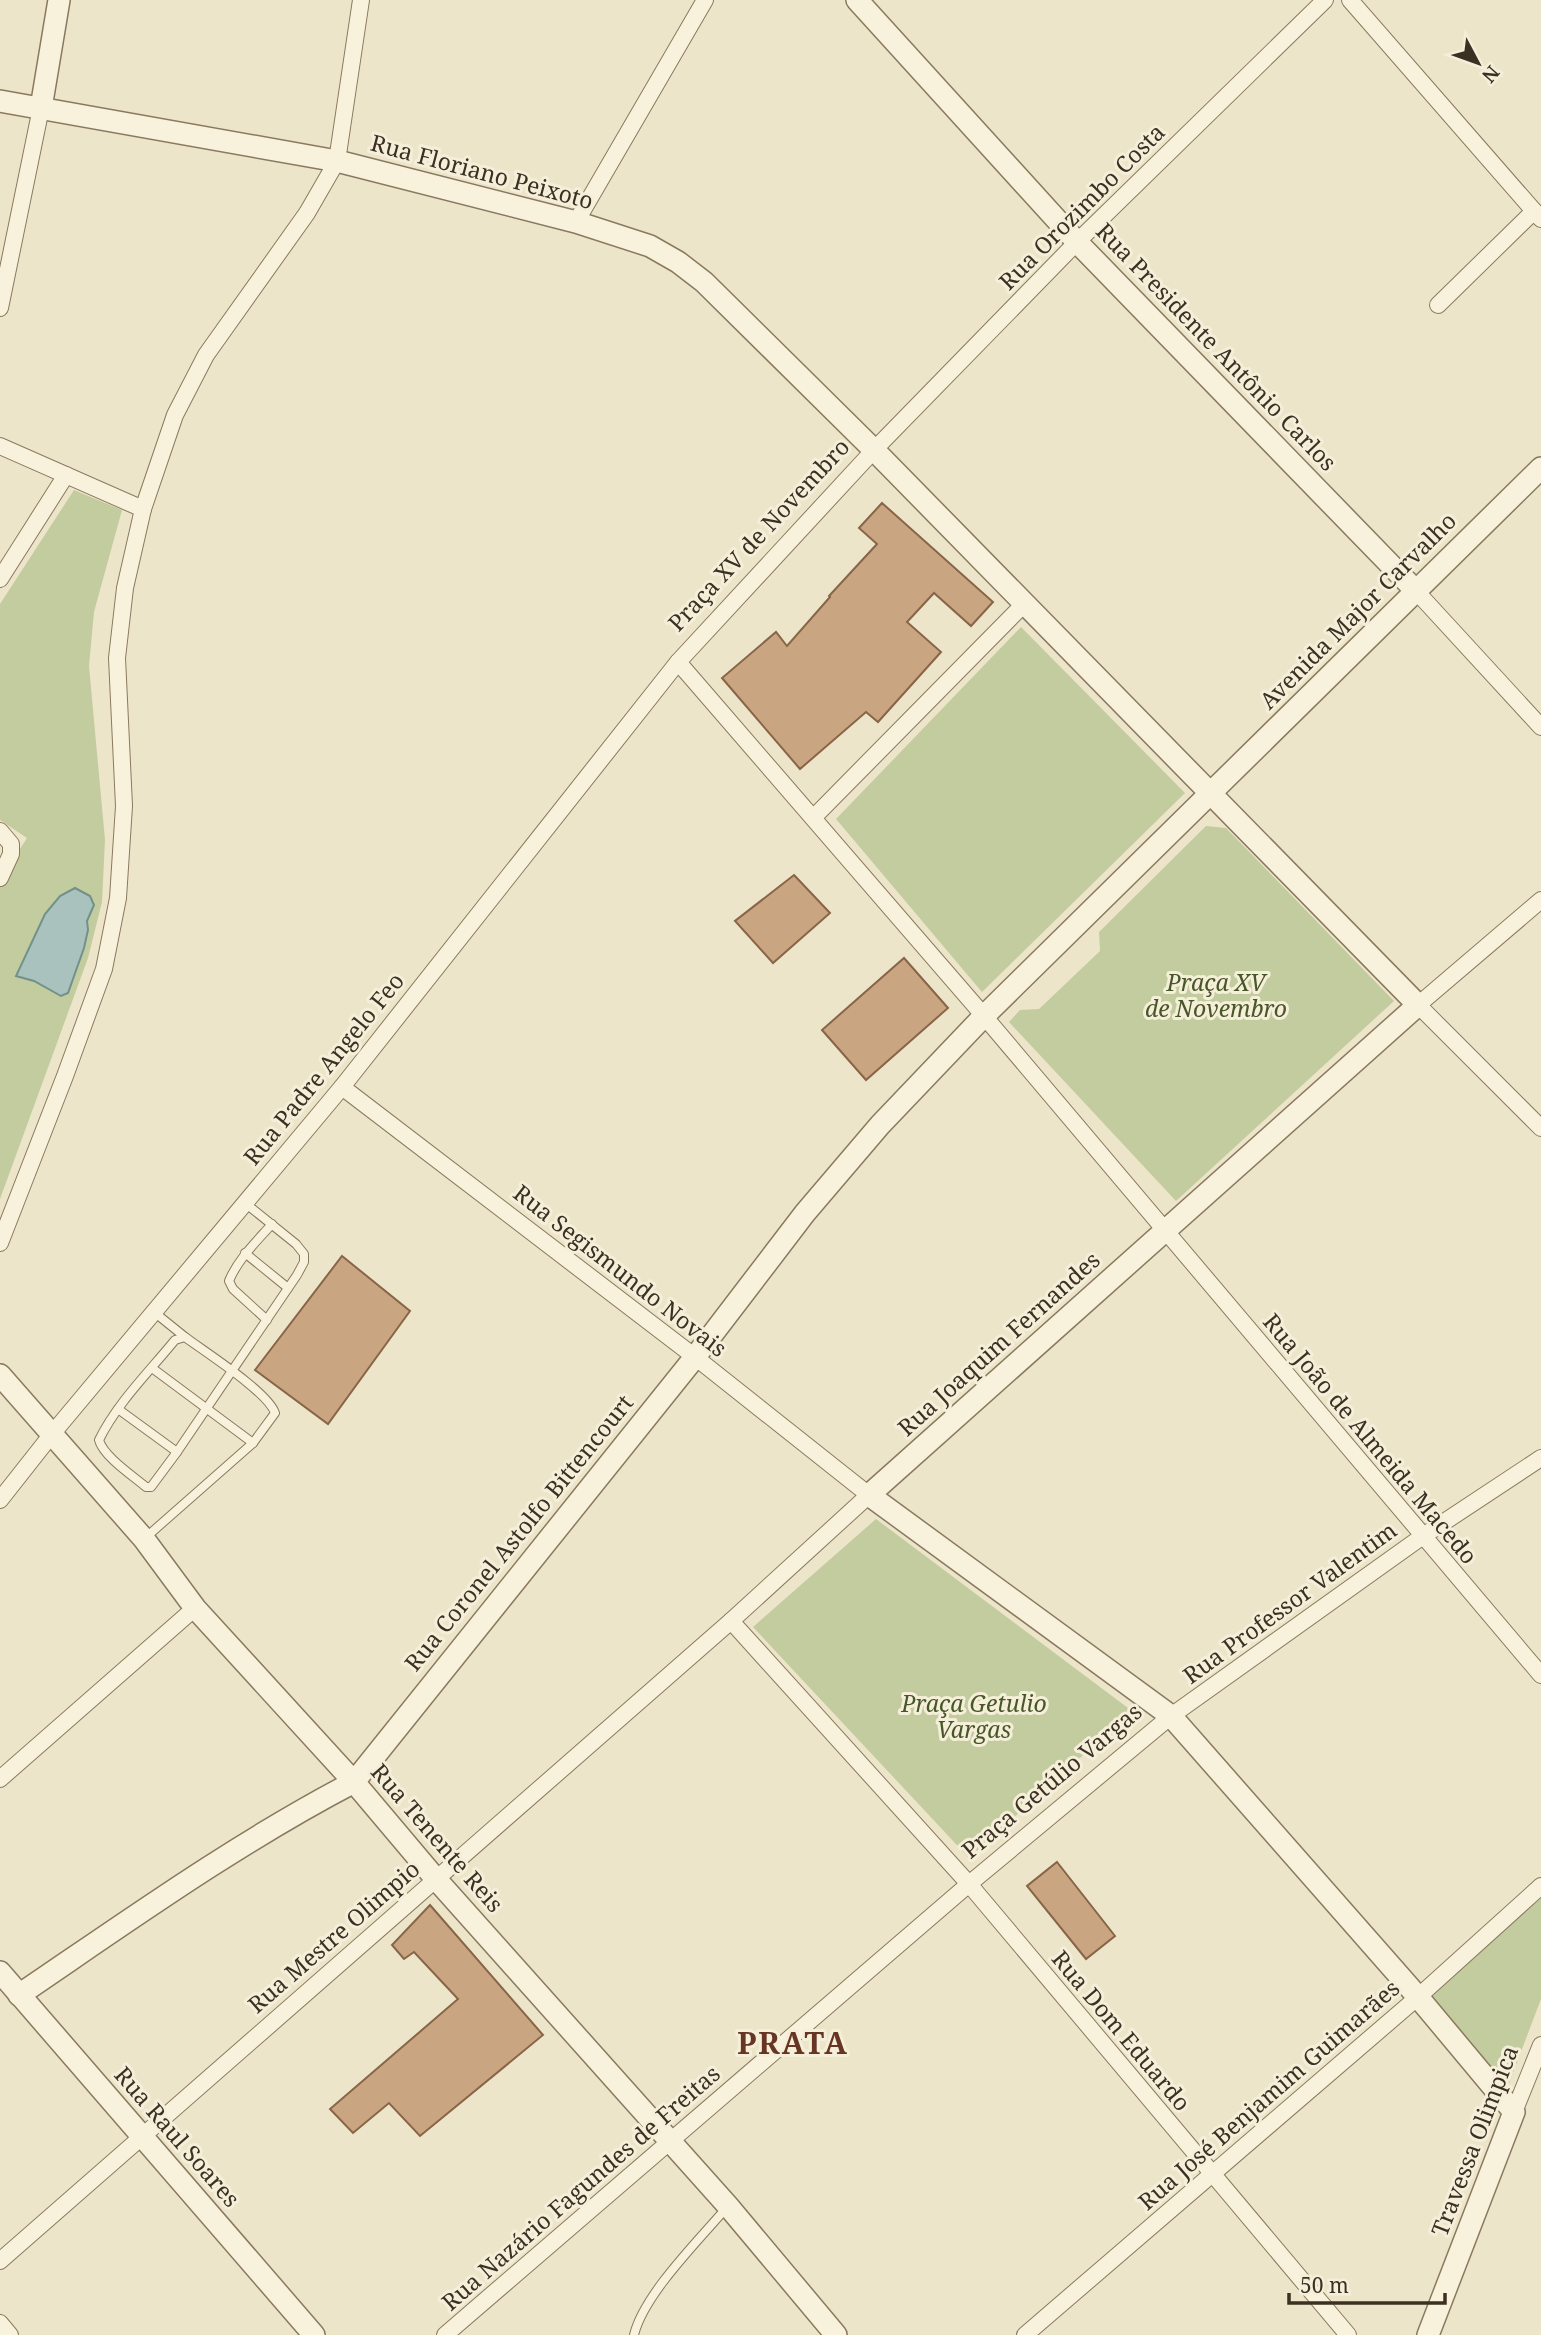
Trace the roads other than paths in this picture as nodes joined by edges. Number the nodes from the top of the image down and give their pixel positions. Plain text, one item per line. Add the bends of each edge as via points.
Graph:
1 (59, 0) edge
2 (360, 0) edge
3 (705, 0) edge
4 (857, 0) edge
5 (1325, 0) edge
6 (1350, 0) edge
7 (0, 101) edge
8 (41, 108) junction
9 (337, 161) junction
10 (1537, 215) edge
11 (576, 222) junction
12 (1077, 242) junction
13 (1438, 305) dead end
14 (0, 309) edge
15 (0, 446) edge
16 (874, 450) junction
17 (1541, 468) edge
18 (66, 475) junction
19 (143, 509) junction
20 (0, 579) edge
21 (1416, 591) junction
22 (1025, 603) junction
23 (678, 662) junction
24 (1541, 727) edge
25 (1211, 792) junction
26 (814, 817) junction
27 (1, 832) edge
28 (0, 878) edge
29 (1541, 900) edge
30 (1418, 1005) junction
31 (984, 1016) junction
32 (342, 1087) junction
33 (1541, 1128) edge
34 (245, 1203) junction
35 (272, 1224) junction
36 (1165, 1232) junction
37 (0, 1243) edge
38 (245, 1254) junction
39 (288, 1288) junction
40 (154, 1312) junction
41 (267, 1320) junction
42 (185, 1337) junction
43 (695, 1357) junction
44 (152, 1368) junction
45 (231, 1371) junction
46 (0, 1376) edge
47 (207, 1408) junction
48 (118, 1409) junction
49 (52, 1434) junction
50 (253, 1443) junction
51 (177, 1452) junction
52 (1541, 1458) edge
53 (869, 1495) junction
54 (0, 1500) edge
55 (1423, 1536) junction
56 (144, 1539) junction
57 (195, 1608) junction
58 (731, 1621) junction
59 (1541, 1675) edge
60 (1171, 1716) junction
61 (0, 1779) edge
62 (354, 1782) junction
63 (435, 1878) junction
64 (969, 1884) junction
65 (1541, 1886) edge
66 (0, 1972) edge
67 (19, 1995) junction
68 (1419, 1997) junction
69 (1541, 2045) edge
70 (1514, 2112) junction
71 (141, 2137) junction
72 (669, 2143) junction
73 (1212, 2174) junction
74 (728, 2206) junction
75 (0, 2261) edge
76 (0, 2323) edge
77 (10, 2335) edge
78 (314, 2335) edge
79 (445, 2335) edge
80 (634, 2335) edge
81 (836, 2335) edge
82 (1025, 2335) edge
83 (1348, 2335) edge
84 (1427, 2335) edge

1 - 8 street
2 - 9 street
3 - 11 street
4 - 12 street, Rua Presidente Antônio Carlos
5 - 12 street, Rua Orozimbo Costa
6 - 10 street
7 - 8 street, Rua Floriano Peixoto
8 - 9 street, Rua Floriano Peixoto
8 - 14 street
9 - 11 street, Rua Floriano Peixoto
9 - 19 street via 307,213 206,355 175,415
10 - 13 street
11 - 16 street, Rua Floriano Peixoto via 650,246 678,262 704,282
12 - 16 street, Rua Orozimbo Costa
12 - 21 street, Rua Presidente Antônio Carlos
15 - 18 street
16 - 22 street, Praça XV de Novembro
16 - 23 street, Praça XV de Novembro
17 - 21 street, Avenida Major Carvalho
18 - 19 street
18 - 20 street
19 - 37 street via 125,588 117,657 124,806 118,898 104,969
21 - 24 street, Rua Presidente Antônio Carlos
21 - 25 street, Avenida Major Carvalho
22 - 25 street, Praça XV de Novembro
22 - 26 street
23 - 26 street, Praça XV de Novembro
23 - 32 street, Rua Padre Angelo Feo
25 - 30 street, Praça XV de Novembro
25 - 31 street
26 - 31 street, Praça XV de Novembro
27 - 28 street via 11,844 11,855
29 - 30 street
30 - 33 street
30 - 36 street
31 - 36 street, Praça XV de Novembro
31 - 43 street, Rua Coronel Astolfo Bittencourt via 863,1144
32 - 34 street, Rua Padre Angelo Feo
32 - 43 street, Rua Segismundo Novais
34 - 35 lane
34 - 40 street, Rua Padre Angelo Feo
35 - 38 lane
35 - 39 lane via 304,1254
36 - 53 street, Rua Joaquim Fernandes
36 - 55 street, Rua João de Almeida Macedo
38 - 39 lane
38 - 41 lane via 229,1281
39 - 41 lane
40 - 42 lane
40 - 49 street, Rua Padre Angelo Feo
41 - 45 lane
42 - 44 lane via 174,1340
42 - 45 lane
43 - 53 street, Rua Segismundo Novais
43 - 62 street, Rua Coronel Astolfo Bittencourt
44 - 47 lane
44 - 48 lane
45 - 47 lane
45 - 50 lane via 274,1409 272,1419
46 - 49 street, Rua Tenente Reis
47 - 50 lane
47 - 51 lane
48 - 51 lane
48 - 51 lane via 99,1440 100,1447 146,1487 156,1482
49 - 54 street, Rua Padre Angelo Feo
49 - 56 street, Rua Tenente Reis
50 - 56 lane
52 - 55 street, Rua Professor Valentim
53 - 58 street
53 - 60 street, Praça Getúlio Vargas
55 - 59 street, Rua João de Almeida Macedo
55 - 60 street, Rua Professor Valentim
56 - 57 street, Rua Tenente Reis
57 - 61 street
57 - 62 street, Rua Tenente Reis
58 - 63 street, Rua Mestre Olimpio
58 - 64 street, Praça Getúlio Vargas
60 - 64 street, Praça Getúlio Vargas
60 - 68 street
62 - 63 street, Rua Tenente Reis
62 - 67 street, Rua Coronel Astolfo Bittencourt via 300,1810
63 - 71 street, Rua Mestre Olimpio
63 - 72 street, Rua Tenente Reis
64 - 72 street, Rua Nazário Fagundes de Freitas
64 - 73 street, Rua Dom Eduardo
65 - 68 street, Rua José Benjamim Guimarães
66 - 67 street, Rua Raul Soares
67 - 71 street, Rua Raul Soares
68 - 70 street
68 - 73 street, Rua José Benjamim Guimarães
69 - 70 street, Travessa Olimpica
70 - 84 street, Travessa Olimpica
71 - 75 street, Rua Mestre Olimpio
71 - 78 street, Rua Raul Soares
72 - 74 street, Rua Tenente Reis
72 - 79 street, Rua Nazário Fagundes de Freitas
73 - 82 street, Rua José Benjamim Guimarães
73 - 83 street, Rua Dom Eduardo
74 - 80 lane via 652,2295
74 - 81 street, Rua Tenente Reis
76 - 77 street

